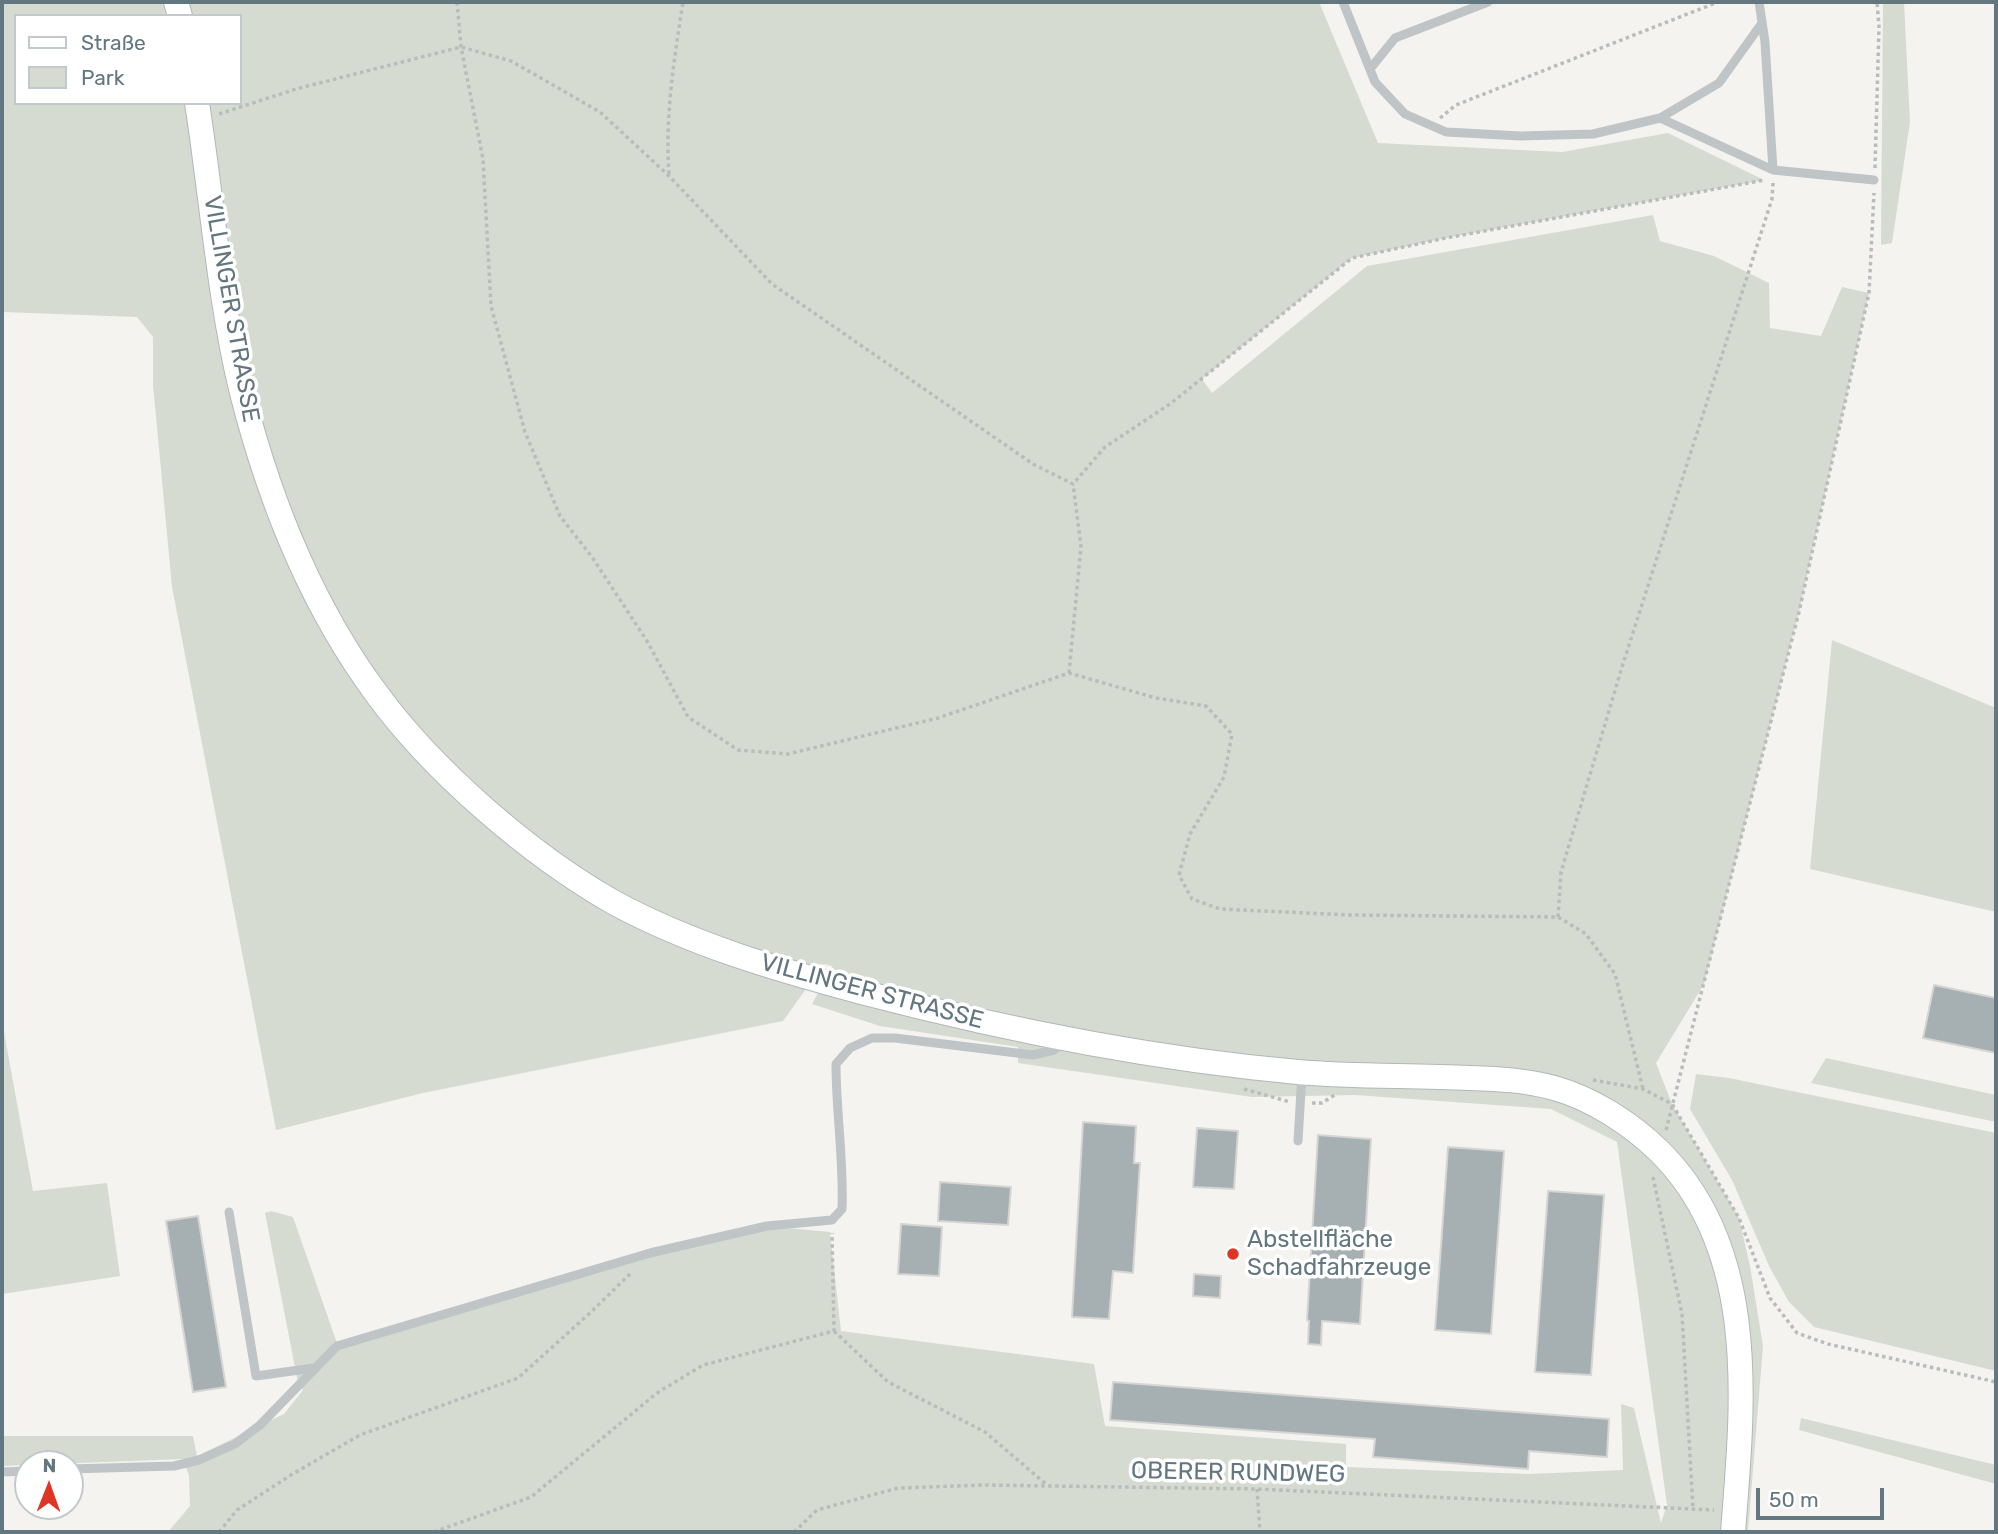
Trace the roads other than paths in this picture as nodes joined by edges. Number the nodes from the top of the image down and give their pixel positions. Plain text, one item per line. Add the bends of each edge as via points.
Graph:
1 (1343, 2) edge
2 (1488, 2) edge
3 (1759, 2) edge
4 (1762, 23) junction
5 (1370, 69) junction
6 (198, 112) edge
7 (1660, 118) junction
8 (1773, 170) junction
9 (1874, 180) road end
10 (1068, 1039) junction
11 (1303, 1073) junction
12 (1298, 1141) dead end
13 (229, 1212) dead end
14 (314, 1368) junction
15 (84, 1469) edge
16 (1733, 1532) edge

1 - 5 lane
2 - 5 lane via 1395,38
3 - 4 lane
4 - 7 lane via 1719,83
4 - 8 lane
5 - 7 lane via 1375,82 1405,114 1446,132 1593,134
6 - 10 main road, VILLINGER STRASSE via 239,376 264,470 293,546 333,627 376,693 421,748 551,863 677,933 832,984
7 - 8 lane
8 - 9 lane
10 - 11 main road, VILLINGER STRASSE
10 - 14 lane via 1054,1050 1033,1055 872,1038 850,1048 836,1064 843,1192 842,1209 832,1220 767,1226 650,1253 337,1346
11 - 12 lane
11 - 16 main road, VILLINGER STRASSE via 1517,1080 1552,1087 1598,1107 1657,1149 1707,1218 1736,1308 1740,1378
13 - 14 lane via 256,1376
14 - 15 lane via 260,1425 235,1444 199,1460 174,1466

